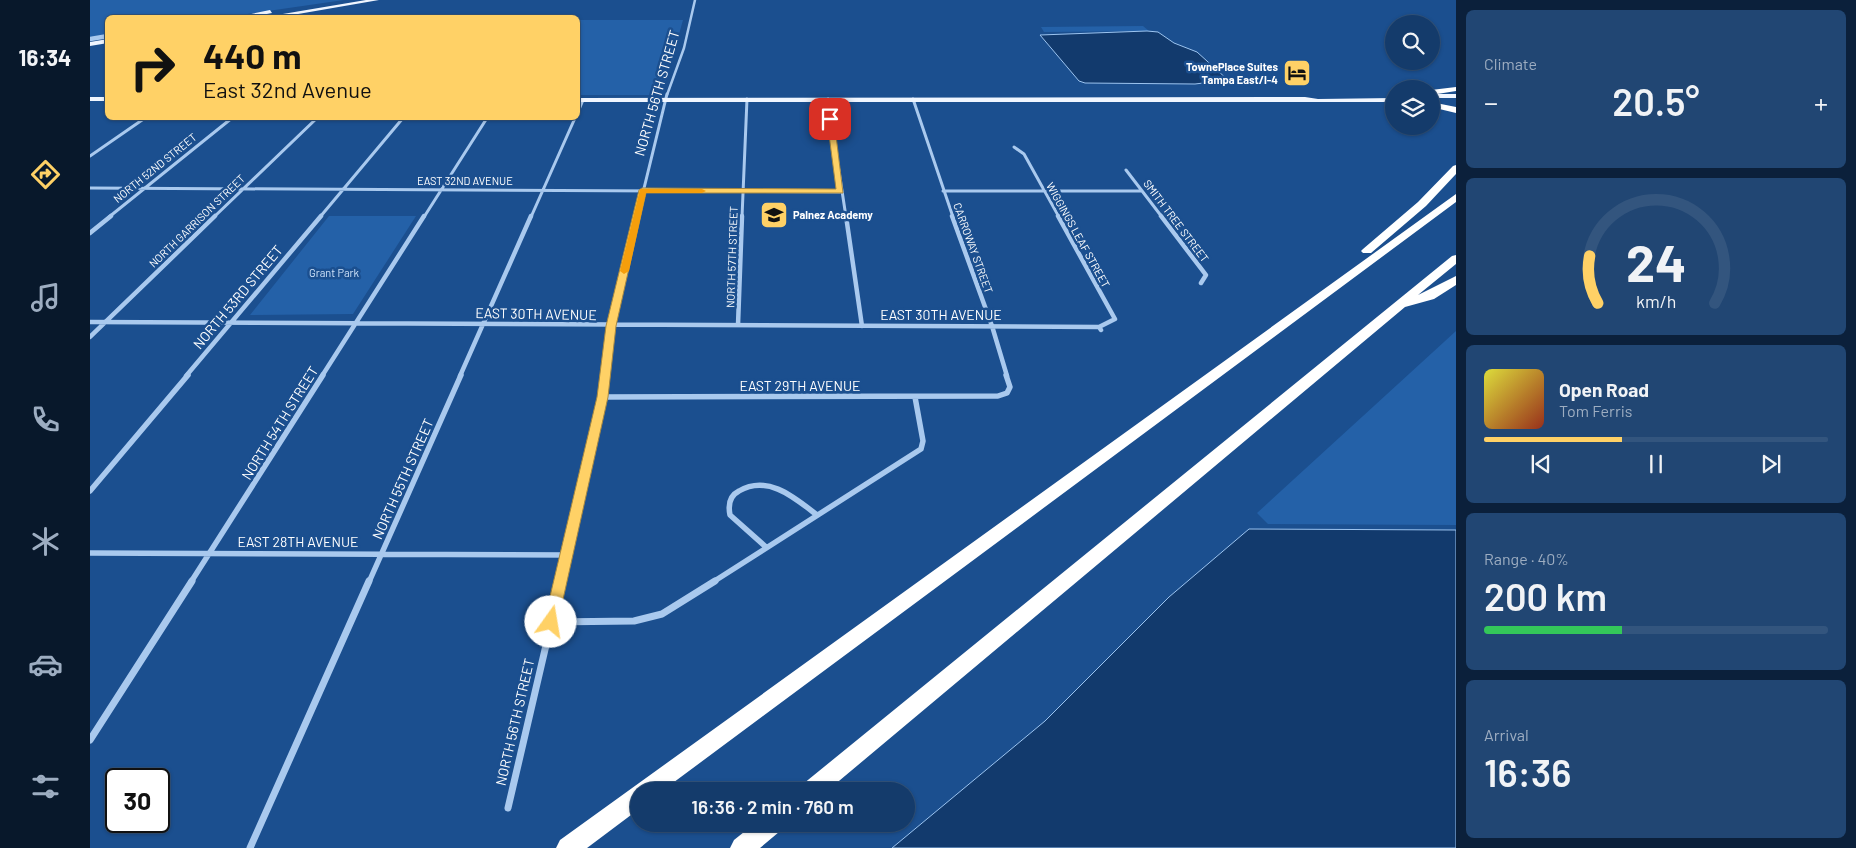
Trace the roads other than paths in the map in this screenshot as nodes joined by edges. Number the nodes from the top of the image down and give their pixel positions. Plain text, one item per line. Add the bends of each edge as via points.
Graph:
1 (349, 0) edge
2 (376, 0) edge
3 (695, 0) edge
4 (278, 11) junction
5 (253, 15) edge
6 (259, 15) edge
7 (280, 15) edge
8 (105, 37) edge
9 (90, 39) edge
10 (105, 42) edge
11 (90, 44) edge
12 (1456, 89) edge
13 (1440, 93) edge
14 (1440, 95) edge
15 (1385, 96) edge
16 (1456, 96) edge
17 (90, 99) edge
18 (105, 99) edge
19 (747, 99) junction
20 (828, 99) junction
21 (913, 99) junction
22 (1305, 99) junction
23 (580, 100) edge
24 (665, 100) junction
25 (1385, 100) edge
26 (1456, 100) edge
27 (1440, 101) edge
28 (1440, 105) edge
29 (1456, 110) edge
30 (142, 120) edge
31 (230, 120) edge
32 (315, 120) edge
33 (401, 120) edge
34 (486, 120) edge
35 (574, 120) edge
36 (1014, 147) dead end
37 (90, 156) edge
38 (1456, 168) edge
39 (1126, 170) dead end
40 (90, 188) edge
41 (144, 189) junction
42 (242, 189) junction
43 (343, 190) junction
44 (442, 190) junction
45 (543, 190) junction
46 (642, 190) junction
47 (743, 191) junction
48 (943, 191) junction
49 (1043, 191) junction
50 (1142, 191) junction
51 (840, 192) junction
52 (1456, 198) edge
53 (90, 233) edge
54 (1456, 258) edge
55 (1456, 280) edge
56 (1201, 283) dead end
57 (1306, 306) junction
58 (1397, 306) junction
59 (90, 322) edge
60 (105, 322) junction
61 (231, 323) junction
62 (484, 324) junction
63 (356, 325) junction
64 (738, 325) junction
65 (611, 326) junction
66 (862, 326) junction
67 (992, 326) junction
68 (1100, 328) joint
69 (90, 336) edge
70 (998, 396) joint
71 (602, 397) junction
72 (915, 397) junction
73 (90, 491) edge
74 (817, 516) junction
75 (766, 547) junction
76 (90, 553) edge
77 (210, 554) junction
78 (381, 555) junction
79 (566, 555) junction
80 (551, 622) junction
81 (90, 740) edge
82 (657, 782) edge
83 (822, 782) edge
84 (630, 803) edge
85 (508, 808) dead end
86 (761, 832) edge
87 (250, 848) edge
88 (568, 848) edge
89 (742, 848) edge

1 - 4 main road
2 - 7 main road
3 - 24 street, NORTH 56TH STREET via 684,48
4 - 5 main road
4 - 6 main road
8 - 9 main road
10 - 11 main road
12 - 13 highway
14 - 16 main road
15 - 22 main road
17 - 18 main road
19 - 20 main road
19 - 24 main road
19 - 47 street, NORTH 57TH STREET
20 - 21 main road
20 - 51 street
21 - 22 main road
21 - 48 street, CARROWAY STREET
22 - 25 main road
23 - 24 main road
24 - 46 street, NORTH 56TH STREET
26 - 27 main road
28 - 29 highway
30 - 37 street
31 - 41 street, NORTH 52ND STREET
32 - 42 street, NORTH GARRISON STREET
33 - 43 street, NORTH 53RD STREET
34 - 44 street, NORTH 54TH STREET
35 - 45 street, NORTH 55TH STREET
36 - 49 street, WIGGINGS LEAF STREET via 1024,154
38 - 57 highway via 1422,204
39 - 50 street, SMITH TREE STREET
40 - 41 street, EAST 32ND AVENUE
41 - 42 street, EAST 32ND AVENUE
41 - 53 street, NORTH 52ND STREET
42 - 43 street, EAST 32ND AVENUE
42 - 60 street, NORTH GARRISON STREET
43 - 44 street, EAST 32ND AVENUE
43 - 61 street, NORTH 53RD STREET
44 - 45 street, EAST 32ND AVENUE
44 - 63 street, NORTH 54TH STREET
45 - 46 street, EAST 32ND AVENUE
45 - 62 street, NORTH 55TH STREET
46 - 47 street, EAST 32ND AVENUE
46 - 65 street, NORTH 56TH STREET
47 - 51 street, EAST 32ND AVENUE
47 - 64 street, NORTH 57TH STREET
48 - 49 street
48 - 67 street, CARROWAY STREET
49 - 50 street
49 - 68 street, WIGGINGS LEAF STREET via 1115,319
50 - 56 street, SMITH TREE STREET via 1206,275
51 - 66 street
52 - 57 highway
54 - 58 highway
55 - 58 highway via 1430,296
57 - 82 highway
58 - 83 highway
59 - 60 street, EAST 30TH AVENUE
60 - 61 street, EAST 30TH AVENUE
60 - 69 street, NORTH GARRISON STREET
61 - 63 street, EAST 30TH AVENUE
61 - 73 street, NORTH 53RD STREET
62 - 63 street, EAST 30TH AVENUE
62 - 65 street, EAST 30TH AVENUE
62 - 78 street, NORTH 55TH STREET
63 - 77 street, NORTH 54TH STREET
64 - 65 street, EAST 30TH AVENUE
64 - 66 street, EAST 30TH AVENUE
65 - 71 street, NORTH 56TH STREET
66 - 67 street, EAST 30TH AVENUE
67 - 68 street, EAST 30TH AVENUE
67 - 70 street, CARROWAY STREET via 1010,387 1007,393
70 - 72 street, EAST 29TH AVENUE
71 - 72 street, EAST 29TH AVENUE
71 - 79 street, NORTH 56TH STREET
72 - 74 street via 923,441 921,449
74 - 75 street
74 - 75 street via 785,490 775,486 754,485 736,493 728,507 730,515
75 - 80 street via 662,614 634,622
76 - 77 street, EAST 28TH AVENUE
77 - 78 street, EAST 28TH AVENUE
77 - 81 street, NORTH 54TH STREET
78 - 79 street, EAST 28TH AVENUE
78 - 87 street, NORTH 55TH STREET
79 - 80 street, NORTH 56TH STREET
80 - 85 street, NORTH 56TH STREET
84 - 88 highway
86 - 89 highway

